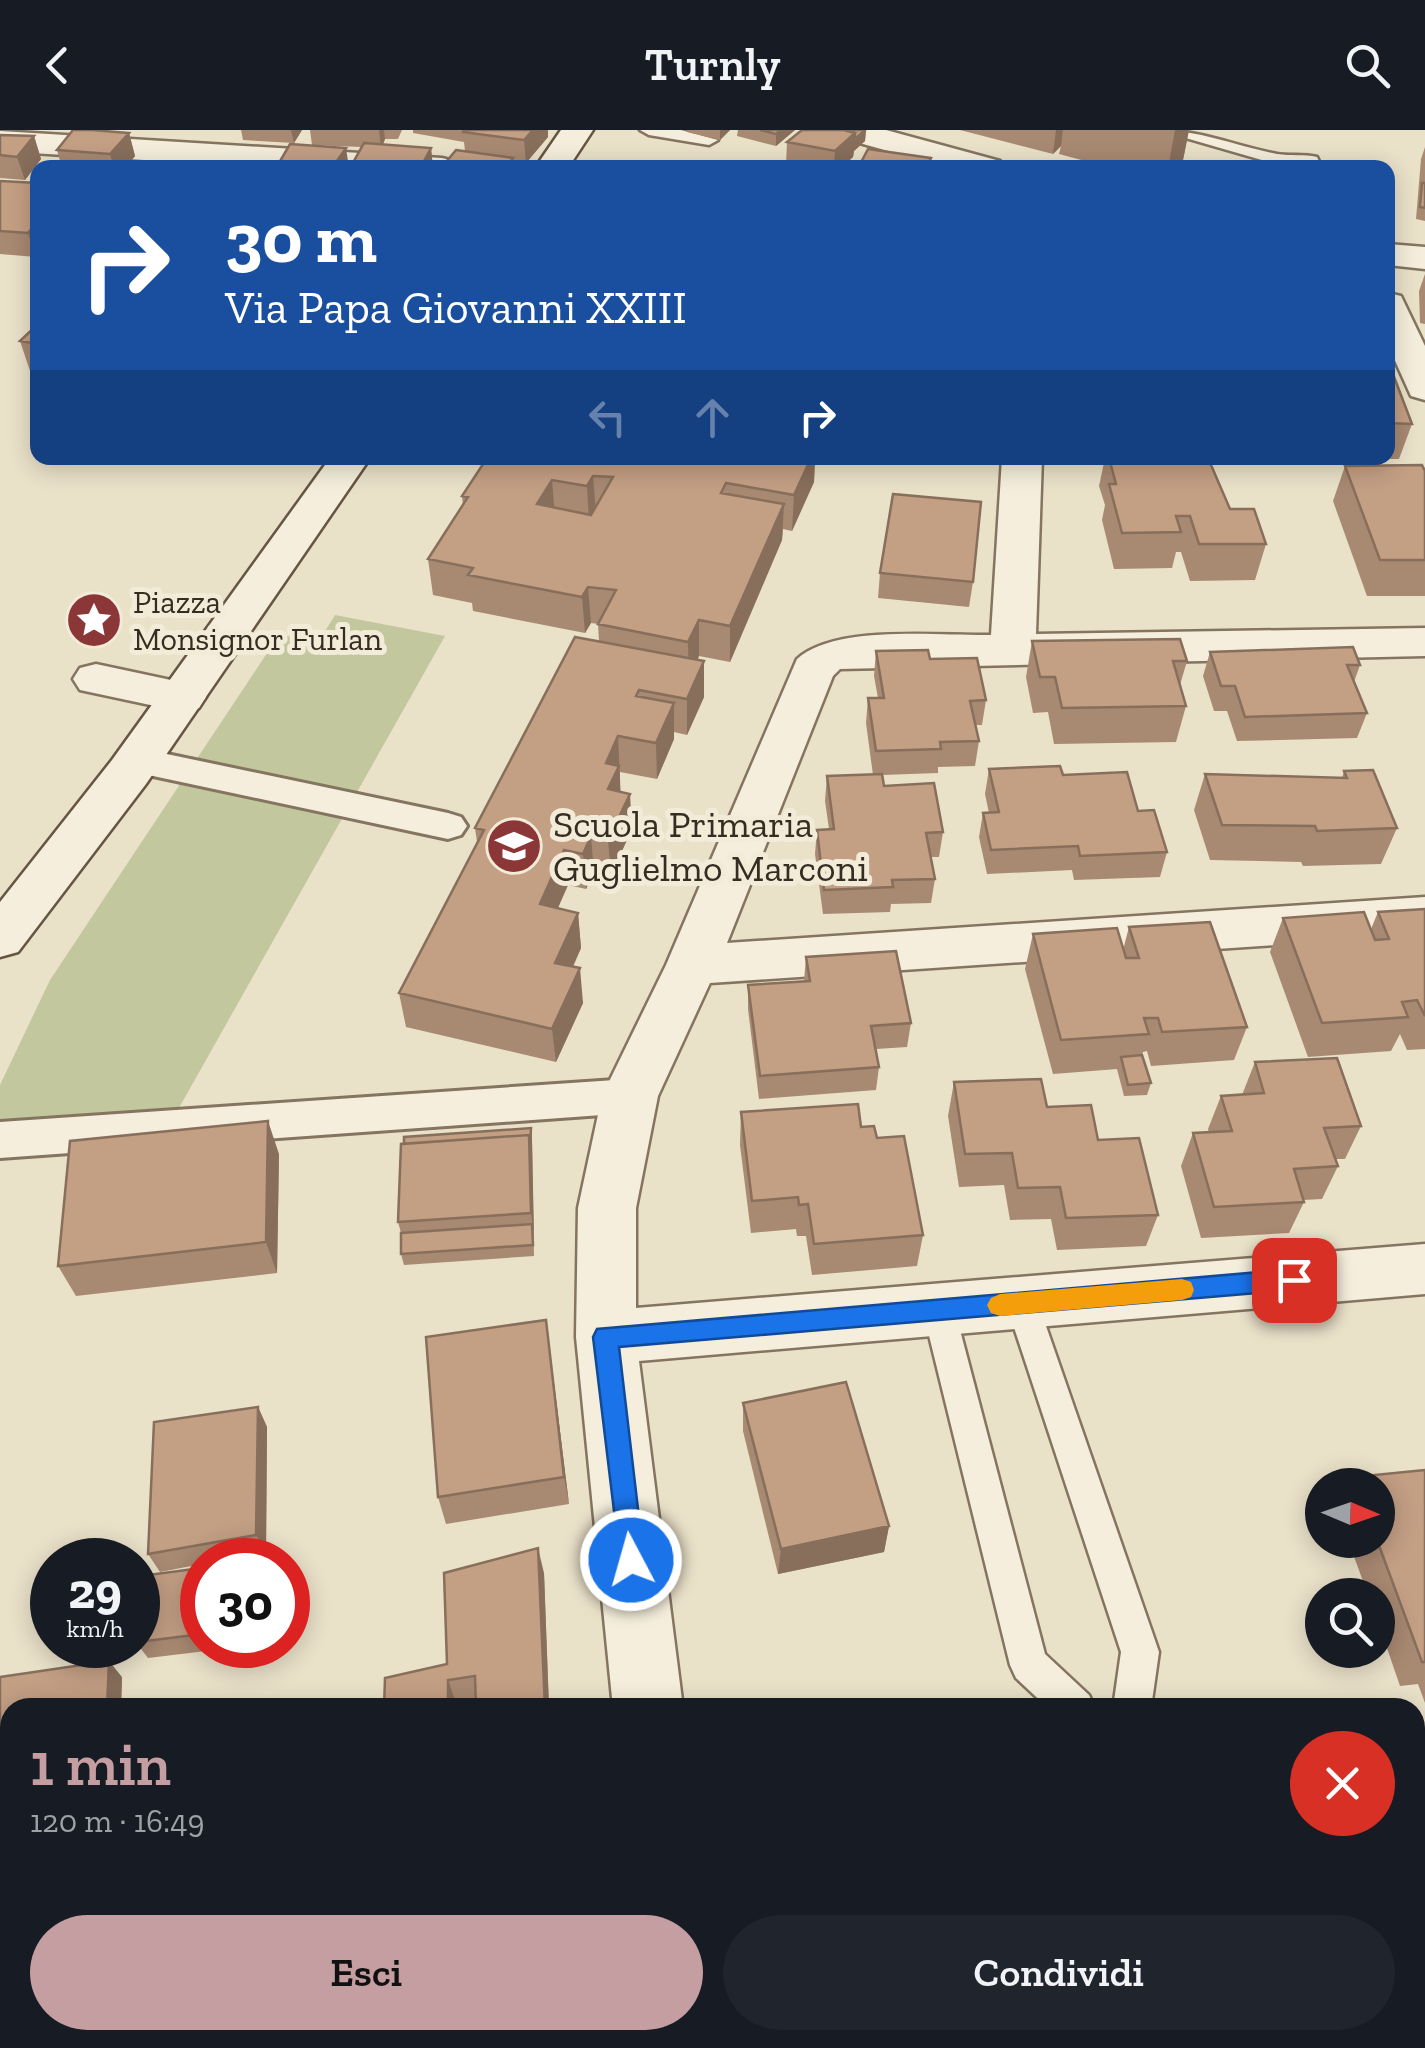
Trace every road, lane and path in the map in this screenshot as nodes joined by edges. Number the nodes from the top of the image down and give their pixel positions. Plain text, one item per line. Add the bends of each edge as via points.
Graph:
1 (649, 130) edge
2 (849, 130) edge
3 (1167, 130) edge
4 (576, 133) edge
5 (0, 140) edge
6 (710, 140) dead end
7 (194, 141) edge
8 (369, 160) edge
9 (557, 160) edge
10 (959, 160) edge
11 (1280, 160) edge
12 (1395, 256) edge
13 (1425, 258) edge
14 (1395, 320) edge
15 (1425, 388) edge
16 (345, 465) edge
17 (1022, 465) edge
18 (1425, 642) edge
19 (1013, 648) junction
20 (96, 680) dead end
21 (182, 697) junction
22 (138, 761) junction
23 (448, 826) dead end
24 (1425, 916) edge
25 (0, 938) edge
26 (692, 965) junction
27 (630, 1096) junction
28 (0, 1140) edge
29 (1425, 1268) edge
30 (1022, 1304) junction
31 (939, 1311) junction
32 (606, 1337) junction
33 (647, 1698) edge
34 (1065, 1698) edge
35 (1133, 1698) edge

1 - 6 lane
2 - 10 street
3 - 11 lane
4 - 9 street
5 - 7 street
7 - 8 street
12 - 13 street
14 - 15 street
16 - 21 street
17 - 19 street
18 - 19 street
19 - 26 street via 848,652 813,669
20 - 21 street
21 - 22 street
22 - 23 street
22 - 25 street
24 - 26 street
26 - 27 street
27 - 28 street
27 - 32 street via 608,1208
29 - 30 street
30 - 31 street
30 - 35 lane via 1140,1652
31 - 32 street
31 - 34 lane via 1029,1665
32 - 33 street

